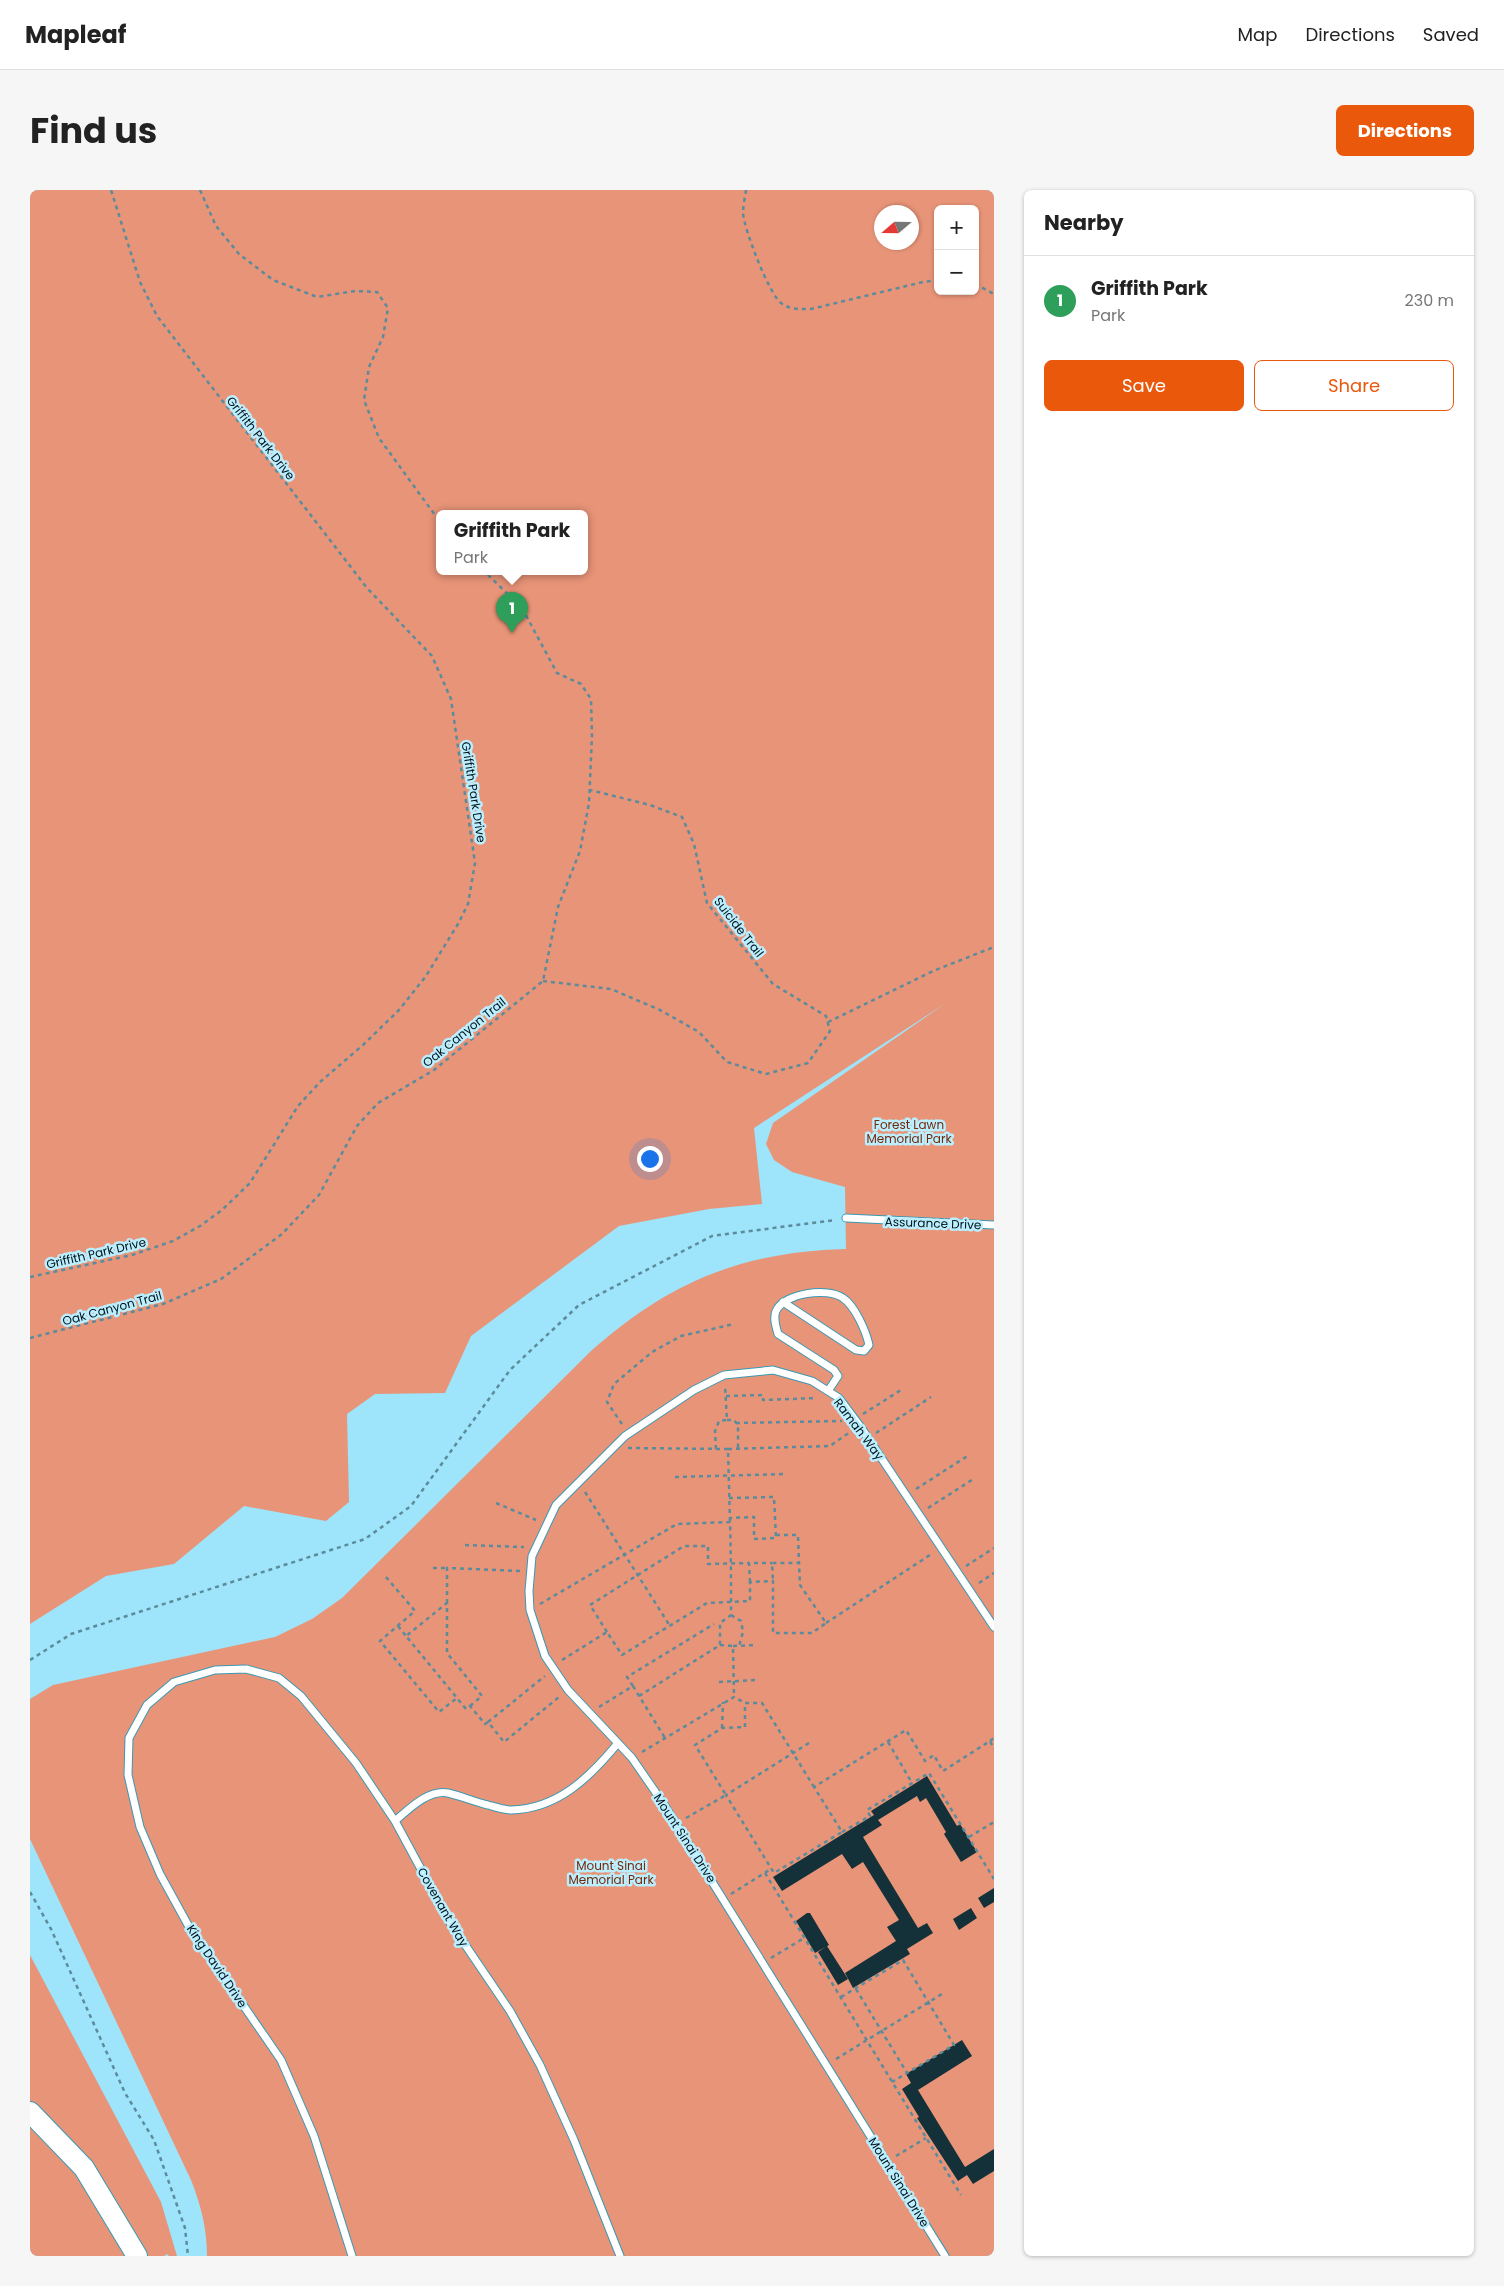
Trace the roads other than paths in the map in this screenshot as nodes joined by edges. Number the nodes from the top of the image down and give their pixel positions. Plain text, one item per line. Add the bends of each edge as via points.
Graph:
1 (846, 1218) road end
2 (994, 1225) edge
3 (783, 1302) junction
4 (828, 1391) junction
5 (629, 1433) joint
6 (994, 1627) edge
7 (174, 1682) joint
8 (618, 1744) junction
9 (395, 1821) junction
10 (30, 2112) edge
11 (137, 2256) edge
12 (352, 2256) edge
13 (620, 2256) edge
14 (945, 2256) edge

1 - 2 lane, Assurance Drive
3 - 3 lane via 827,1291 844,1298 865,1328 869,1345 864,1351 856,1350
3 - 4 lane via 775,1312 778,1334 834,1370 838,1376
4 - 5 lane, Ramah Way via 812,1380 773,1370 724,1375 694,1390
4 - 6 lane, Ramah Way via 839,1398 858,1423
5 - 8 lane, Mount Sinai Drive via 556,1505 532,1556 531,1571 530,1610 545,1656 568,1690
7 - 9 lane, Covenant Way via 215,1670 246,1669 279,1678 301,1696 356,1762
7 - 12 lane, King David Drive via 147,1705 128,1738 128,1775 140,1827 160,1874 188,1925 281,2060 314,2136
8 - 9 lane via 568,1793 543,1805 510,1810 446,1792 416,1803
8 - 14 lane, Mount Sinai Drive via 632,1758 724,1899
9 - 13 lane, Covenant Way via 449,1921 510,2011 540,2065
10 - 11 street via 84,2168

